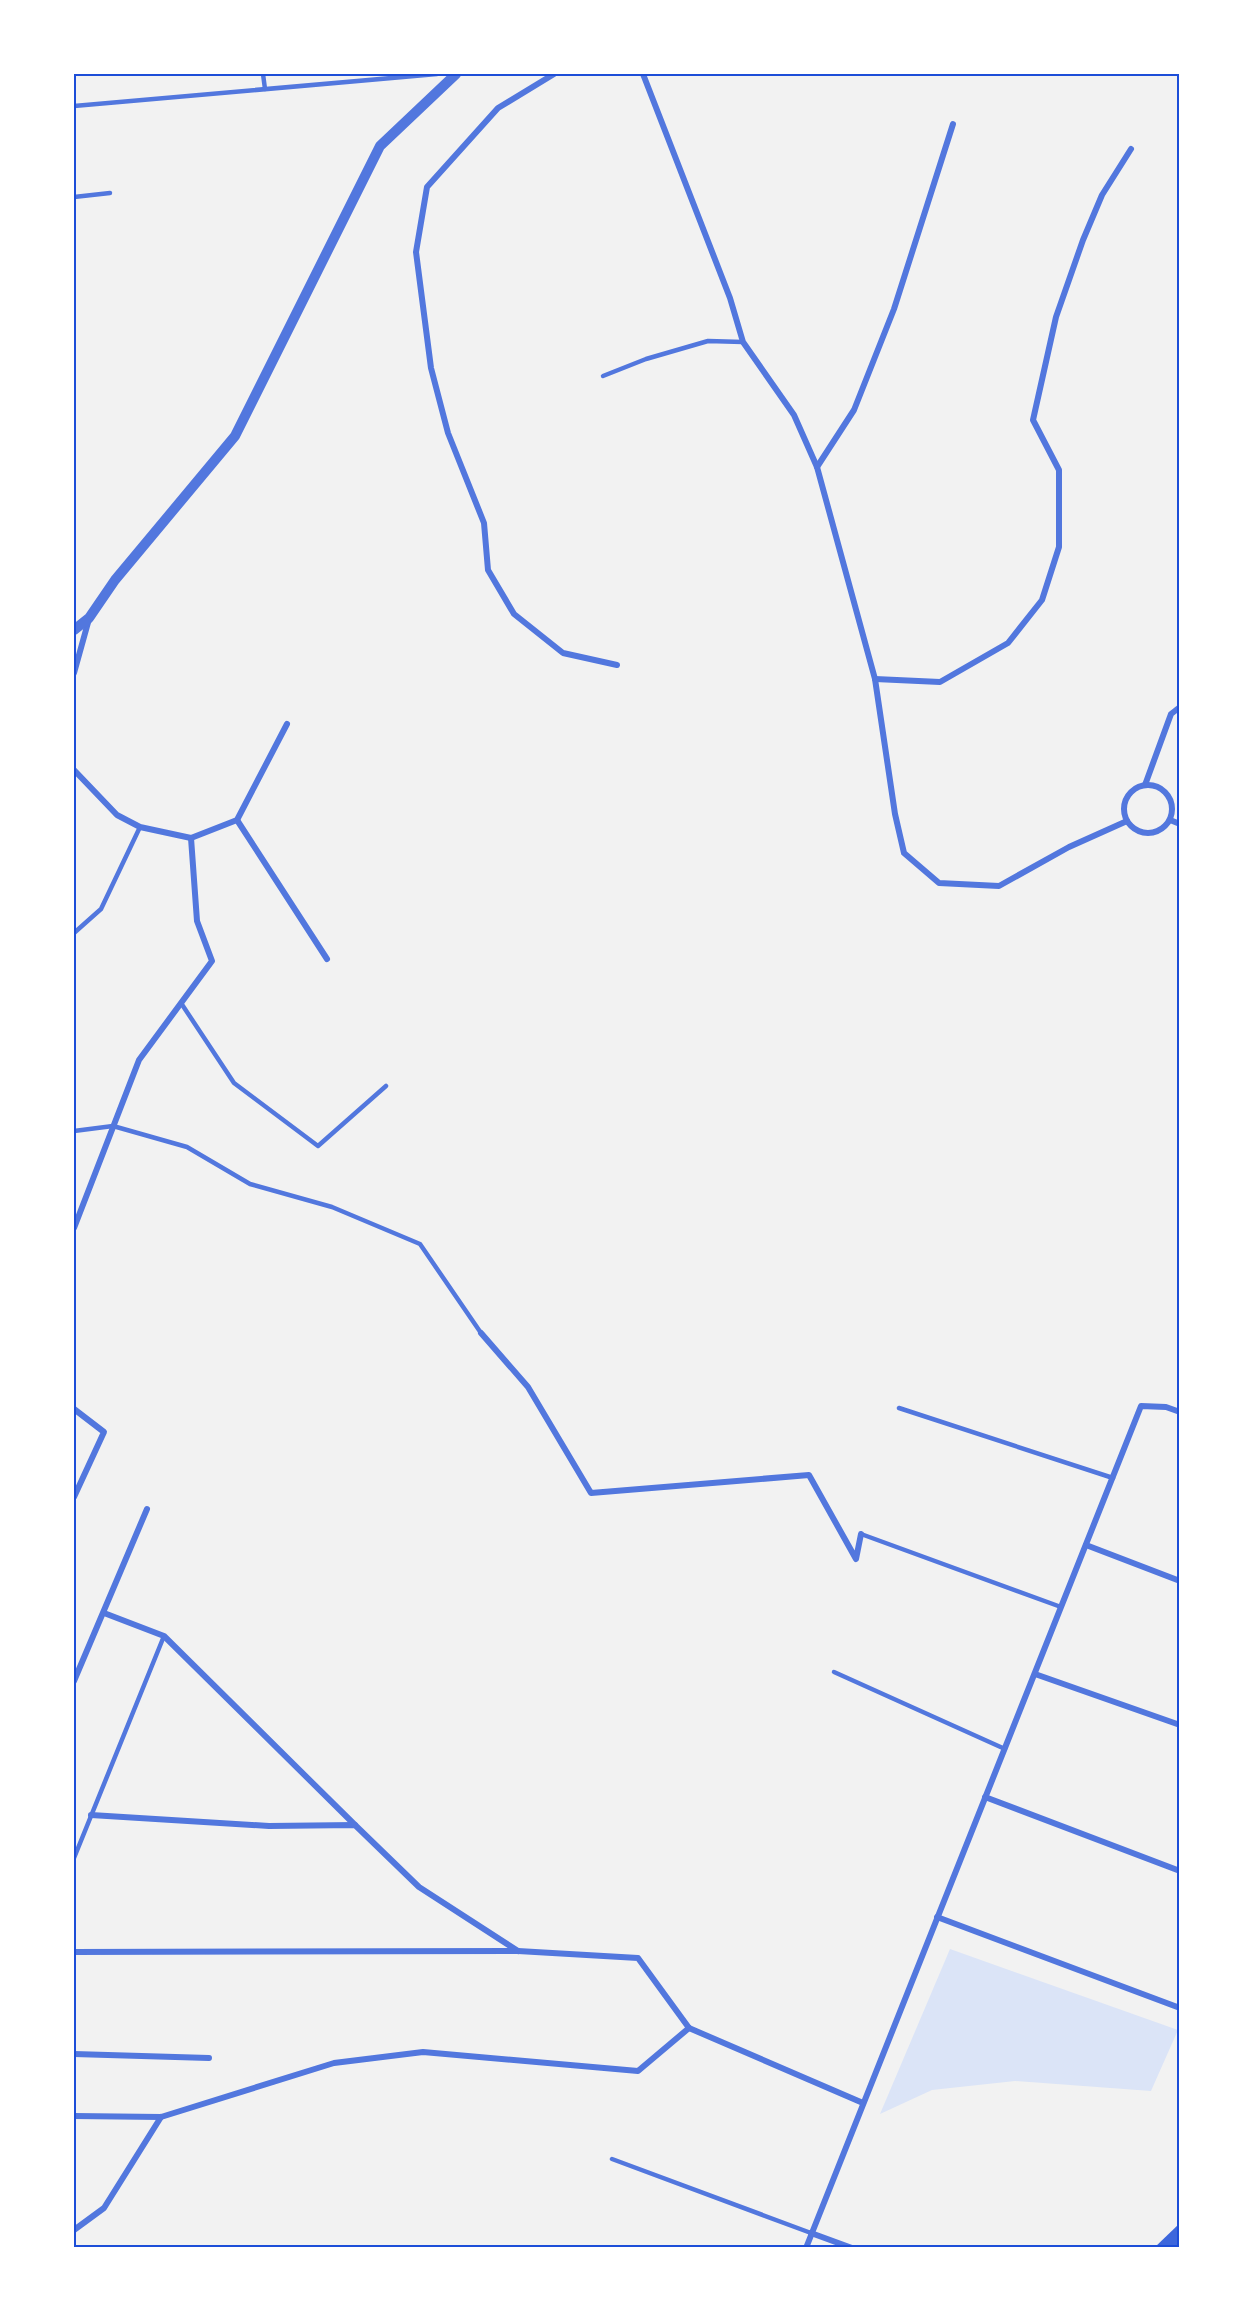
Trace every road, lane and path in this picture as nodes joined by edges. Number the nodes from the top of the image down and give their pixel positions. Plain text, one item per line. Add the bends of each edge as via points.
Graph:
1 (263, 74) edge
2 (437, 74) edge
3 (456, 74) edge
4 (554, 74) edge
5 (643, 74) edge
6 (265, 89) junction
7 (74, 106) edge
8 (953, 124) dead end
9 (1131, 149) dead end
10 (110, 193) dead end
11 (74, 197) edge
12 (742, 342) junction
13 (603, 376) dead end
14 (816, 467) junction
15 (89, 618) junction
16 (74, 630) edge
17 (617, 665) dead end
18 (74, 673) edge
19 (875, 679) junction
20 (1179, 707) edge
21 (287, 724) dead end
22 (74, 770) edge
23 (1145, 784) junction
24 (237, 820) junction
25 (1170, 820) junction
26 (1127, 821) junction
27 (1179, 824) edge
28 (140, 828) junction
29 (191, 838) junction
30 (74, 933) edge
31 (327, 959) dead end
32 (181, 1003) junction
33 (386, 1086) dead end
34 (113, 1126) junction
35 (74, 1131) edge
36 (74, 1228) edge
37 (480, 1334) joint
38 (899, 1408) dead end
39 (74, 1409) edge
40 (1179, 1412) edge
41 (1113, 1478) junction
42 (74, 1497) edge
43 (147, 1509) dead end
44 (861, 1534) joint
45 (1086, 1545) junction
46 (1179, 1581) edge
47 (1061, 1607) junction
48 (104, 1613) junction
49 (164, 1636) junction
50 (834, 1672) dead end
51 (1035, 1674) junction
52 (74, 1681) edge
53 (1179, 1725) edge
54 (1005, 1749) junction
55 (985, 1797) junction
56 (91, 1815) junction
57 (355, 1825) junction
58 (74, 1858) edge
59 (1179, 1871) edge
60 (937, 1917) junction
61 (518, 1951) junction
62 (74, 1952) edge
63 (1179, 2007) edge
64 (689, 2028) junction
65 (74, 2054) edge
66 (209, 2058) dead end
67 (863, 2103) junction
68 (74, 2116) edge
69 (161, 2117) junction
70 (612, 2159) dead end
71 (74, 2230) edge
72 (811, 2233) junction
73 (806, 2247) edge
74 (852, 2247) edge

1 - 6 lane
2 - 6 lane
3 - 15 street via 380,146 235,436 115,580
4 - 17 street via 498,108 427,188 416,252 431,368 448,433 484,523 488,570 514,614 563,652
5 - 12 street via 730,298
6 - 7 lane
8 - 14 street via 894,309 854,410
9 - 19 street via 1102,195 1083,240 1056,317 1033,420 1059,470 1059,547 1042,600 1008,643 940,682
10 - 11 lane
12 - 13 lane via 708,341
12 - 14 street via 794,414
14 - 19 street
15 - 16 street
15 - 18 street
19 - 26 street via 904,853 939,883 999,886 1069,847
20 - 23 street via 1171,714
21 - 24 street
22 - 28 street via 117,815
23 - 25 street via 1169,795 1173,808
23 - 26 street via 1126,798
24 - 29 street
24 - 31 street
25 - 26 street via 1161,830 1149,833 1137,830
25 - 27 street
28 - 29 street
28 - 30 lane via 101,909
29 - 32 street via 197,921 212,961
32 - 33 lane via 234,1083 318,1146
32 - 34 street via 139,1060
34 - 35 lane
34 - 36 street
34 - 37 lane via 188,1147 250,1184 332,1207 420,1244
37 - 44 street via 528,1387 591,1493 809,1475 856,1559
38 - 41 lane
39 - 42 street via 104,1432
40 - 41 street via 1141,1406
41 - 45 street
43 - 48 street
44 - 47 lane
45 - 46 street
45 - 47 street
47 - 51 street
48 - 49 street
48 - 52 street
49 - 56 lane
49 - 57 street
50 - 54 lane
51 - 53 street
51 - 54 street
54 - 55 street
55 - 59 street
55 - 60 street
56 - 57 street via 269,1826
56 - 58 lane
57 - 61 street via 420,1887
60 - 63 street
60 - 67 street
61 - 62 street
61 - 64 street via 638,1958
64 - 67 street
64 - 69 street via 638,2071 423,2052 334,2063
65 - 66 street
67 - 72 street
68 - 69 street
69 - 71 street via 104,2208
70 - 72 lane
72 - 73 street
72 - 74 street

